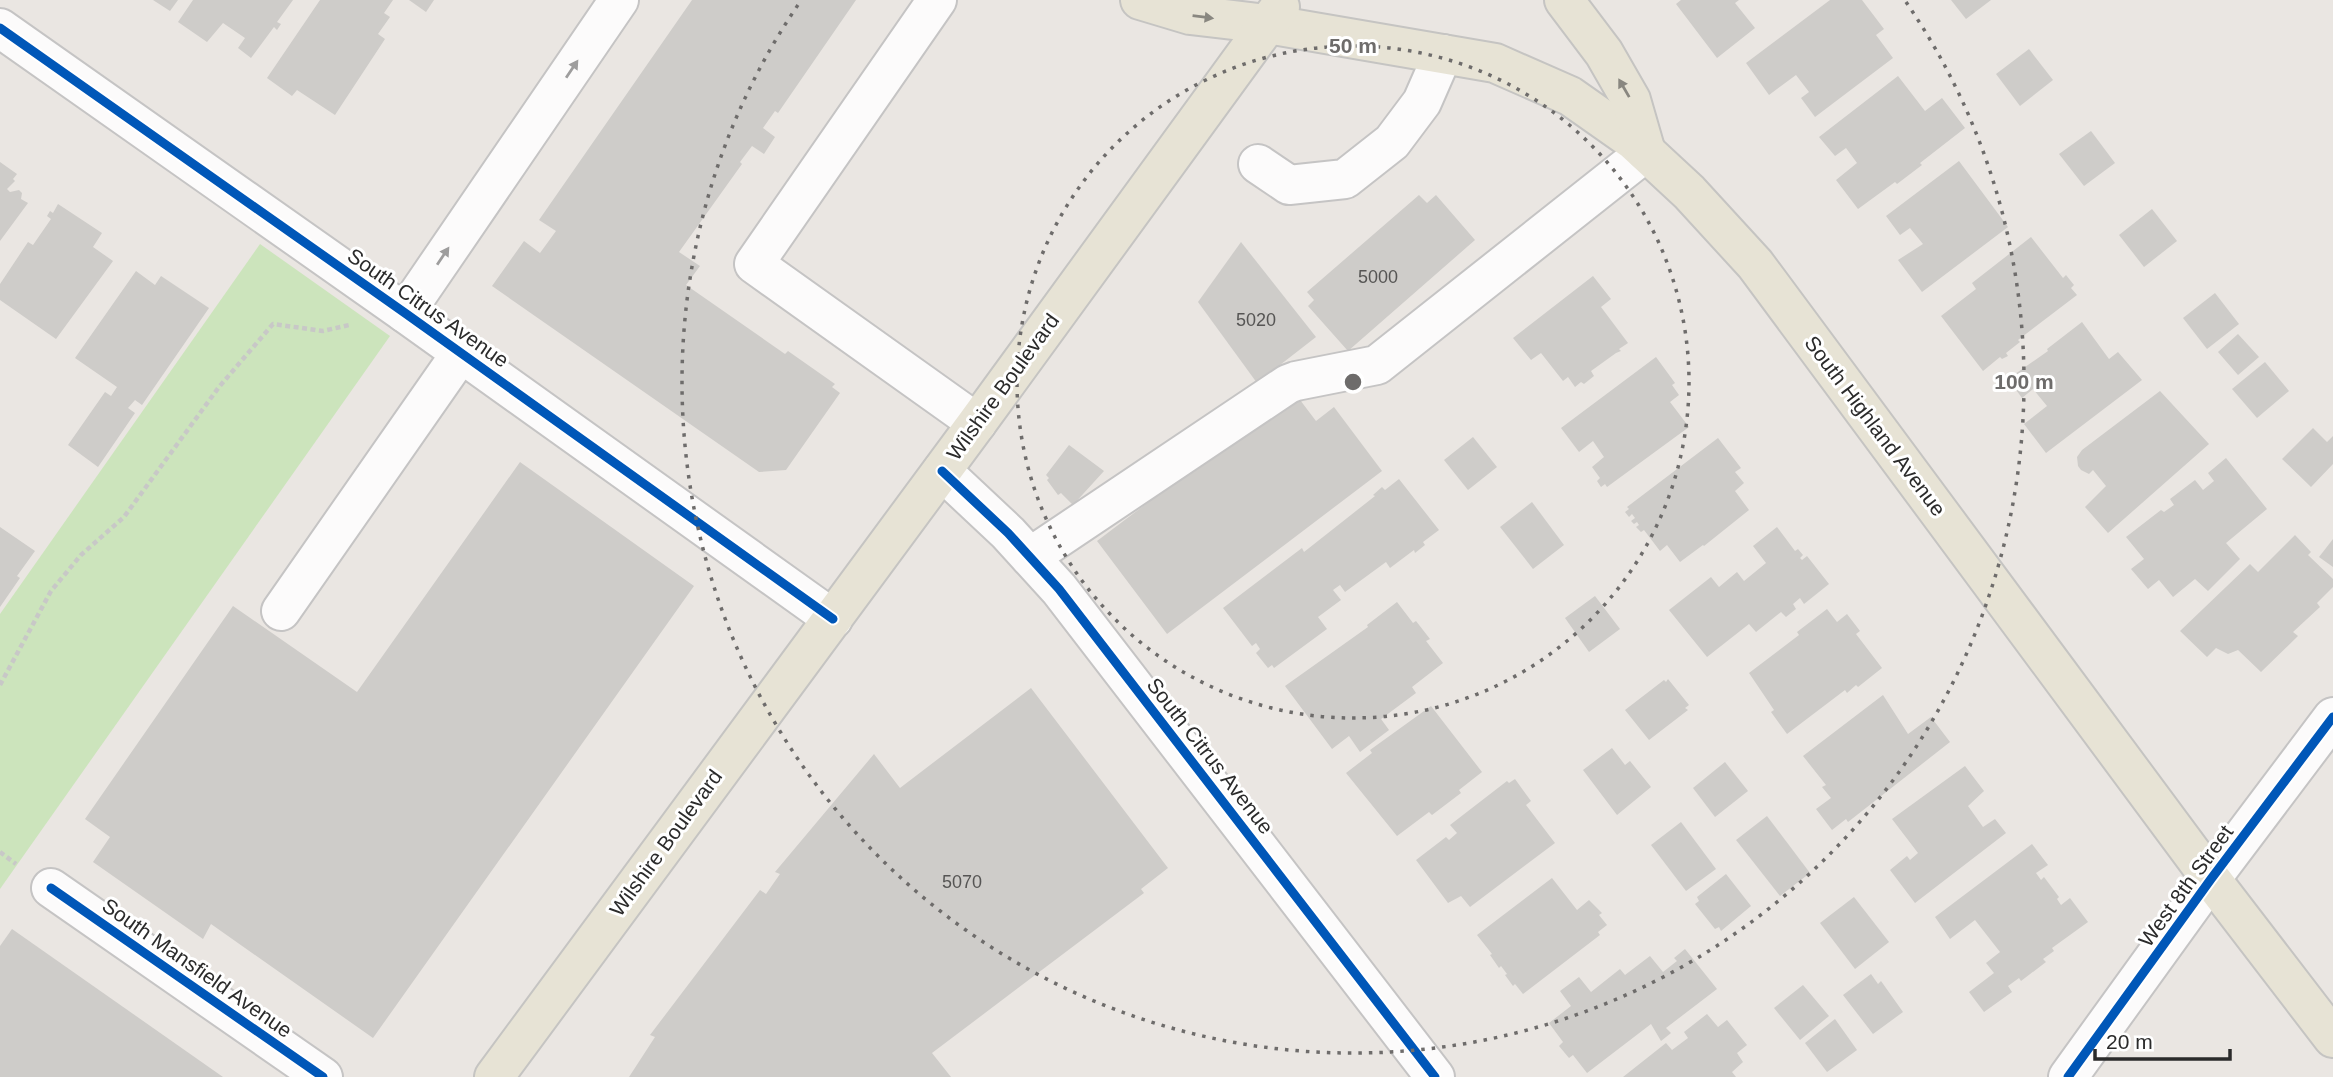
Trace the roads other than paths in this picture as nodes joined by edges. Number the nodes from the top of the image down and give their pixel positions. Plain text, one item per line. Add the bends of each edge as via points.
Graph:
1 (619, 0) edge
2 (937, 0) edge
3 (1140, 0) edge
4 (1564, 0) edge
5 (1268, 8) edge
6 (0, 28) edge
7 (1443, 54) junction
8 (1646, 152) junction
9 (1258, 164) dead end
10 (405, 313) junction
11 (461, 353) junction
12 (977, 423) junction
13 (942, 471) junction
14 (1030, 557) junction
15 (281, 611) dead end
16 (833, 619) junction
17 (2333, 717) edge
18 (2211, 879) junction
19 (51, 888) dead end
20 (2333, 1038) edge
21 (323, 1077) edge
22 (494, 1077) edge
23 (1435, 1077) edge
24 (2068, 1077) edge

10 -> 1 street
2 - 12 street via 754,264
3 -> 5 main road, South Highland Avenue via 1190,15
8 -> 4 main road via 1631,100 1604,53
5 - 7 main road, South Highland Avenue
5 - 12 main road, Wilshire Boulevard
6 - 10 street, South Citrus Avenue
7 - 8 main road, South Highland Avenue via 1495,63 1570,96
7 - 9 street via 1422,102 1392,142 1345,179 1289,185
8 - 14 street via 1377,365 1288,384
8 - 18 main road, South Highland Avenue via 1755,264
10 - 11 street, South Citrus Avenue
11 - 15 street
11 - 16 street, South Citrus Avenue
12 - 13 main road, Wilshire Boulevard
13 - 14 street, South Citrus Avenue
13 - 16 main road, Wilshire Boulevard
14 - 23 street, South Citrus Avenue
16 - 22 main road, Wilshire Boulevard
17 - 18 street, West 8th Street
18 - 20 main road, South Highland Avenue
18 - 24 street, West 8th Street
19 - 21 street, South Mansfield Avenue

